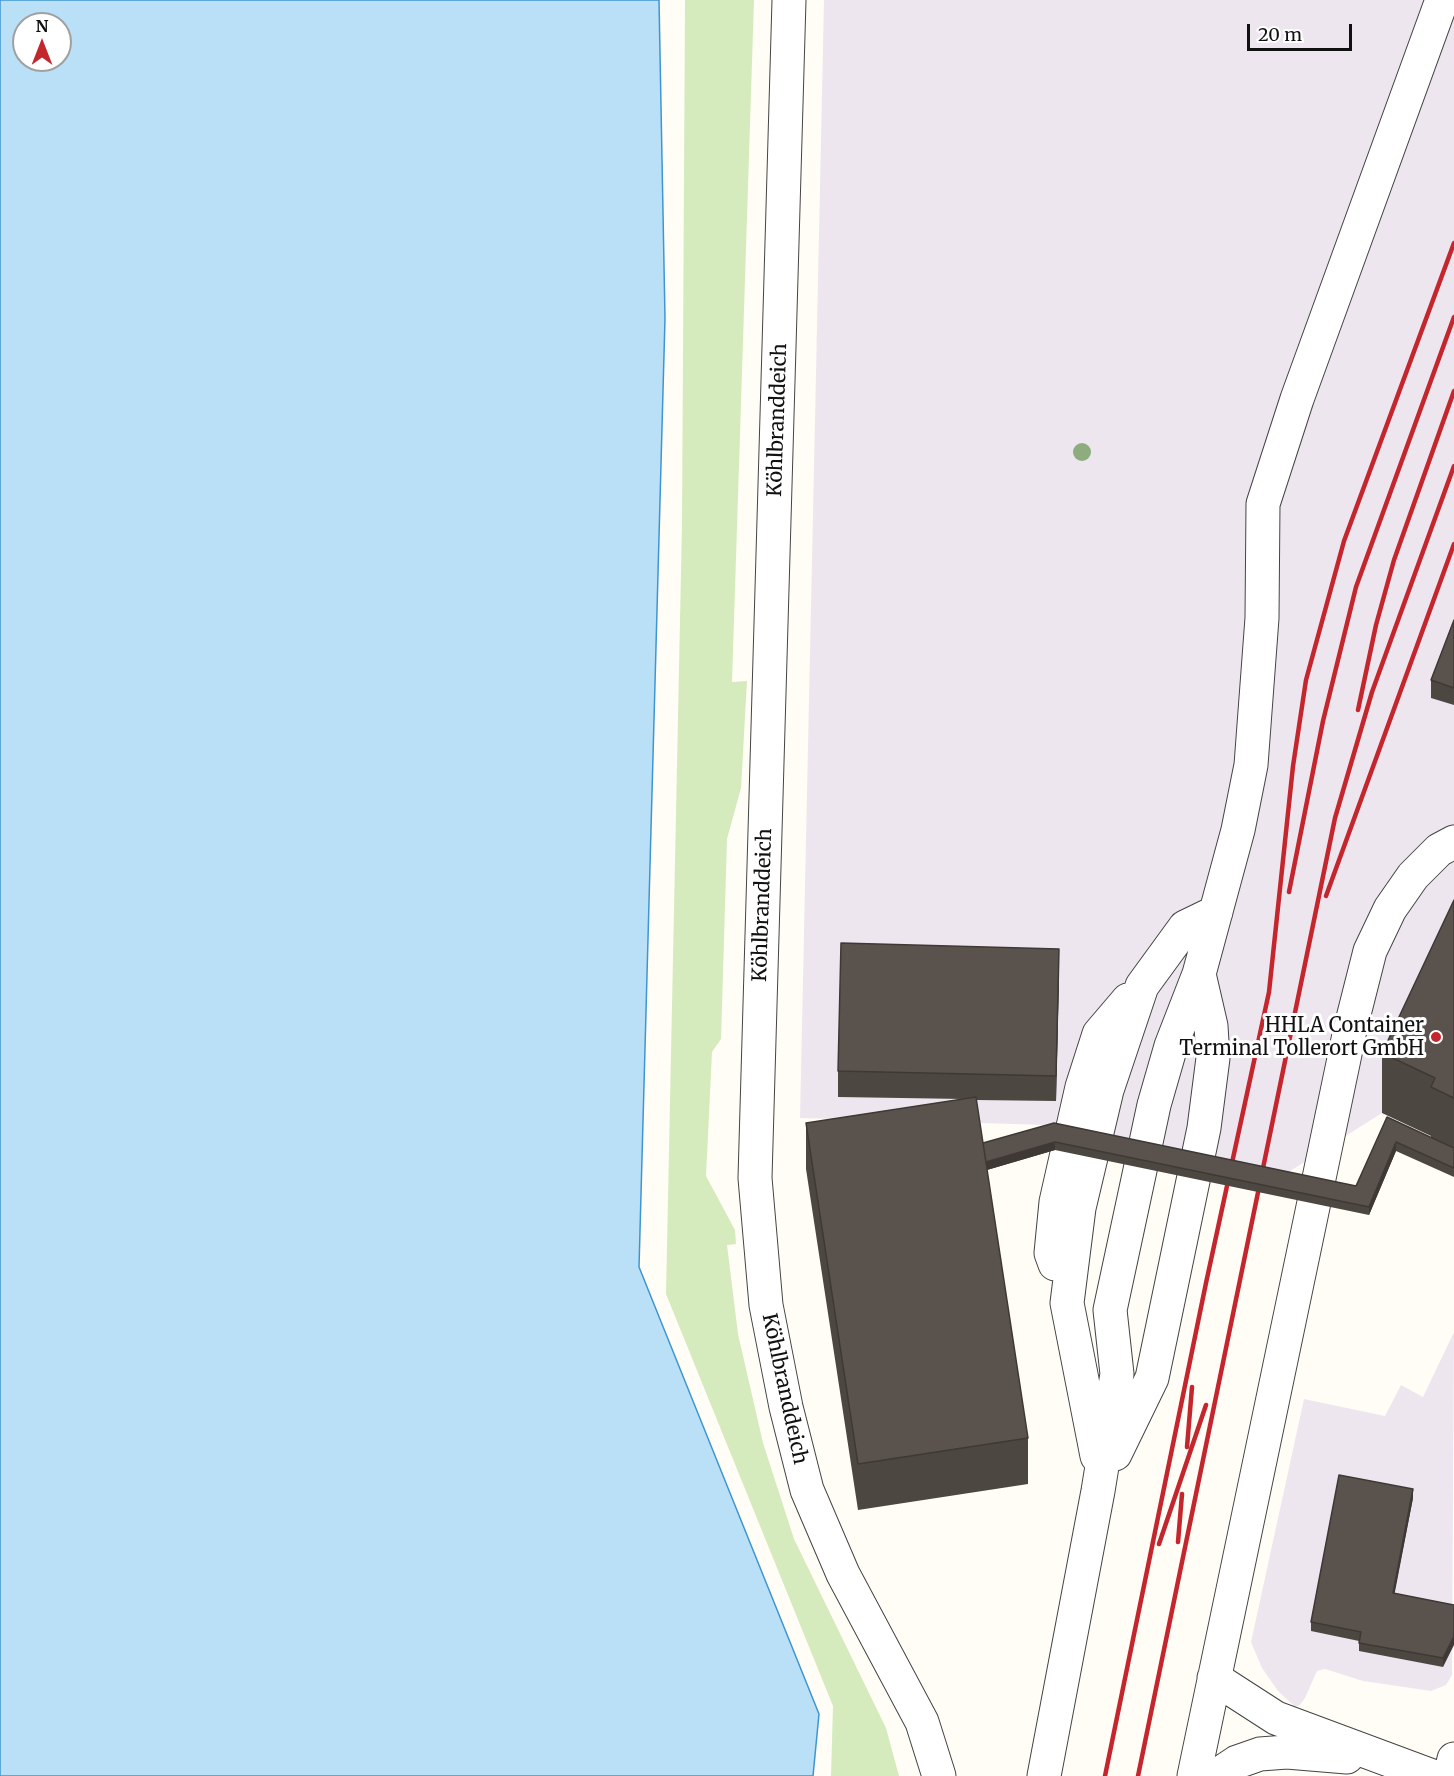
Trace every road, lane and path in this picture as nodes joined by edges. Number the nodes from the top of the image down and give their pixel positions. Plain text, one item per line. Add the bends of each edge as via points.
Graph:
1 (789, 0) edge
2 (1442, 0) edge
3 (1454, 842) edge
4 (1216, 912) junction
5 (1199, 974) junction
6 (1098, 1491) junction
7 (1214, 1678) junction
8 (1379, 1757) junction
9 (1454, 1759) edge
10 (939, 1776) edge
11 (1044, 1776) edge
12 (1194, 1776) edge
13 (1216, 1776) edge
14 (1432, 1776) edge
15 (1450, 1776) edge

1 - 10 street, Köhlbranddeich via 756,1190 766,1305 807,1490 843,1574 922,1722
2 - 4 street via 1297,399 1263,504 1262,618 1251,765
3 - 7 street via 1439,849 1413,876 1390,909 1370,951
4 - 5 street
4 - 6 street via 1185,927 1142,986 1099,1034 1082,1087 1056,1203 1051,1253 1067,1303 1098,1462
5 - 6 street via 1171,1046 1154,1105 1110,1310 1117,1374
5 - 6 street via 1211,1026 1213,1059 1204,1128 1152,1378
6 - 11 street
7 - 8 street via 1263,1712
7 - 12 street
8 - 13 street via 1260,1754 1237,1762
8 - 14 street
9 - 15 street

